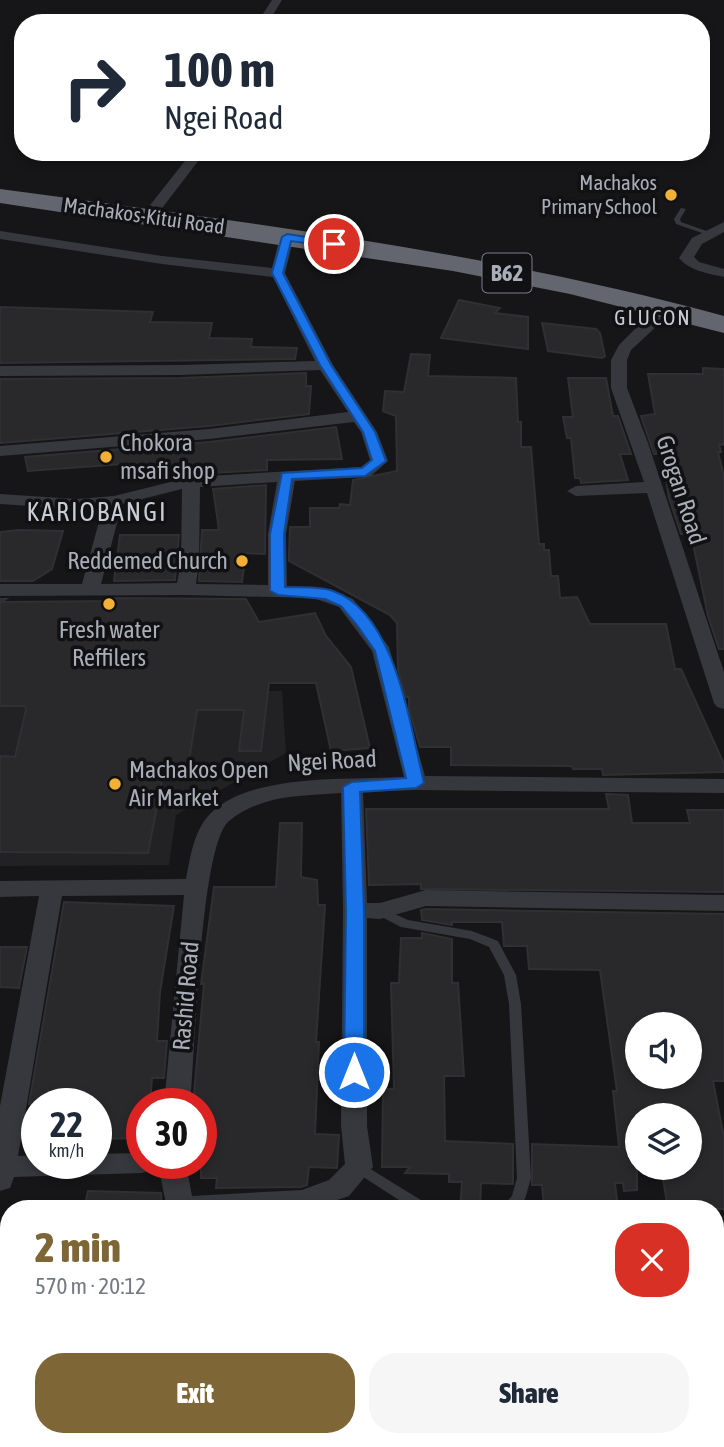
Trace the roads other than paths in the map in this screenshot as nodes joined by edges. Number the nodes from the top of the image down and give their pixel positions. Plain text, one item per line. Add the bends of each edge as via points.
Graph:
1 (192, 161) edge
2 (0, 196) edge
3 (683, 209) dead end
4 (148, 216) junction
5 (724, 226) edge
6 (710, 234) junction
7 (0, 235) edge
8 (287, 237) junction
9 (278, 273) junction
10 (724, 273) edge
11 (667, 309) junction
12 (724, 324) edge
13 (326, 365) junction
14 (0, 371) edge
15 (359, 416) junction
16 (0, 451) edge
17 (286, 476) junction
18 (191, 482) junction
19 (654, 487) junction
20 (576, 491) dead end
21 (0, 499) edge
22 (114, 501) junction
23 (186, 589) junction
24 (0, 590) edge
25 (90, 591) junction
26 (278, 591) junction
27 (724, 703) edge
28 (416, 783) junction
29 (724, 786) edge
30 (352, 787) junction
31 (196, 887) junction
32 (52, 888) junction
33 (0, 889) edge
34 (724, 903) edge
35 (367, 911) junction
36 (178, 1088) edge
37 (126, 1164) edge
38 (359, 1167) junction
39 (1, 1171) edge
40 (175, 1179) edge
41 (179, 1200) edge
42 (306, 1200) edge
43 (410, 1200) edge
44 (517, 1200) edge

1 - 4 street
2 - 4 highway, Machakos-Kitui Road / B62
3 - 6 lane via 678,223
4 - 8 highway, Machakos-Kitui Road / B62
5 - 6 street
6 - 10 street via 697,241 687,258 694,265
7 - 9 street
8 - 9 street
8 - 11 highway, B62 via 519,275
9 - 13 street
11 - 12 highway, B62
11 - 19 street, Grogan Road via 624,348 619,360 618,387
13 - 14 street
13 - 15 street
15 - 16 street
15 - 17 street via 379,454 374,467 365,472
17 - 18 street
17 - 26 street via 277,534
18 - 22 street
18 - 23 street
19 - 20 street
19 - 27 street, Grogan Road
21 - 22 street via 77,504
22 - 25 street
23 - 25 street
23 - 26 street
24 - 25 street
26 - 28 street via 328,594 346,603 363,622 382,651
28 - 29 street, Ngei Road
28 - 30 street, Ngei Road
30 - 31 street, Ngei Road via 276,790 231,809 218,818 204,845
30 - 35 street
31 - 32 street
31 - 36 street, Rashid Road
32 - 33 street
32 - 39 street
34 - 35 street via 426,898
35 - 38 street via 354,1126
35 - 44 lane via 494,944 510,975 515,1004 524,1178
37 - 39 street
38 - 42 street via 339,1188
38 - 43 lane
40 - 41 street

